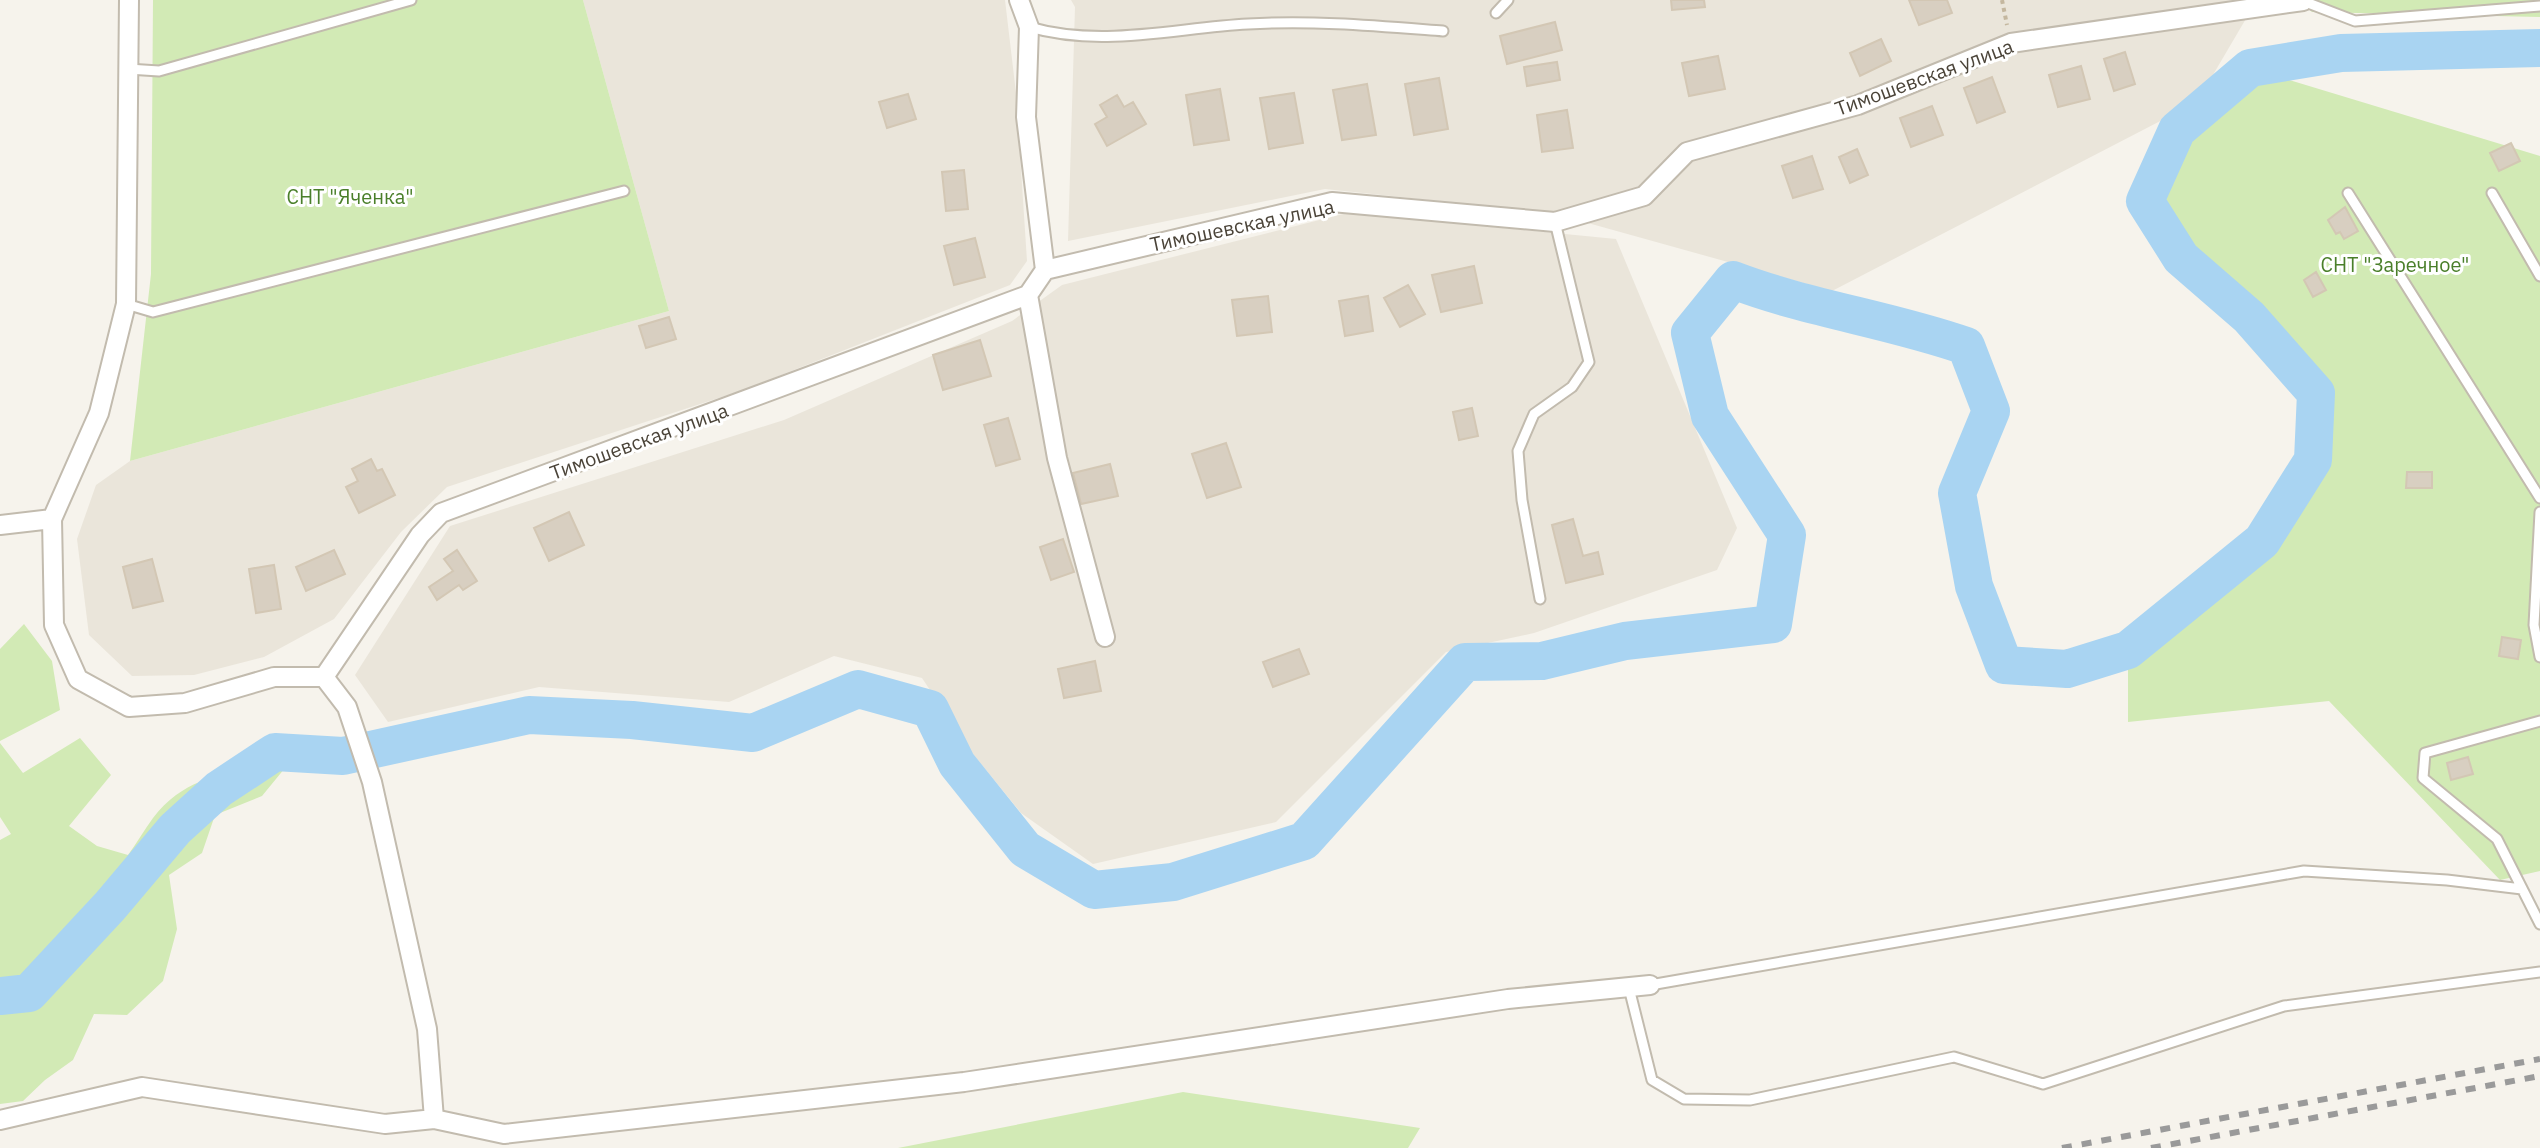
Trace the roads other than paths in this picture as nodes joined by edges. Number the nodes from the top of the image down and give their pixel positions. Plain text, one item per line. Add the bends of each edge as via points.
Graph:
1 (129, 0) edge
2 (411, 0) edge
3 (1019, 0) edge
4 (1508, 0) edge
5 (2302, 0) edge
6 (2503, 4) edge
7 (2540, 6) edge
8 (1496, 13) dead end
9 (1029, 27) junction
10 (1443, 31) dead end
11 (128, 69) junction
12 (624, 191) dead end
13 (2348, 193) dead end
14 (2492, 193) dead end
15 (1555, 222) junction
16 (1045, 270) junction
17 (2540, 276) edge
18 (1028, 295) junction
19 (126, 304) junction
20 (2540, 498) edge
21 (2540, 512) edge
22 (52, 519) junction
23 (0, 525) edge
24 (1540, 599) dead end
25 (1105, 637) dead end
26 (2540, 657) edge
27 (324, 677) junction
28 (2540, 721) edge
29 (2522, 889) junction
30 (2540, 924) edge
31 (2540, 972) edge
32 (1650, 985) joint
33 (1629, 988) junction
34 (434, 1119) junction
35 (0, 1120) edge

1 - 11 street
2 - 11 lane via 159,71
3 - 9 street
4 - 8 lane
5 - 6 lane via 2355,21
5 - 15 street, Тимошевская улица via 2011,43 1858,105 1687,152 1644,196
6 - 7 lane
9 - 10 lane via 1062,37 1111,38 1309,21
9 - 16 street via 1026,117
11 - 19 street
12 - 19 lane via 153,312
13 - 20 lane
14 - 17 lane
15 - 16 street, Тимошевская улица via 1332,202
15 - 24 lane via 1589,362 1572,387 1534,414 1518,451
16 - 18 street
18 - 25 street via 1057,458
18 - 27 street, Тимошевская улица via 441,513 420,535
19 - 22 street via 99,413
21 - 26 lane via 2534,625
22 - 23 street
22 - 27 street via 54,625 78,679 129,707 185,703 274,677
27 - 34 street via 347,707 372,782 427,1029
28 - 29 lane via 2425,753 2423,778 2497,839
29 - 30 lane
29 - 32 lane via 2304,871
31 - 33 lane via 2284,1006 2043,1084 1954,1057 1750,1100 1684,1099 1652,1080
32 - 33 street
33 - 34 street via 1508,999 964,1082 504,1134
34 - 35 street via 385,1124 142,1087

